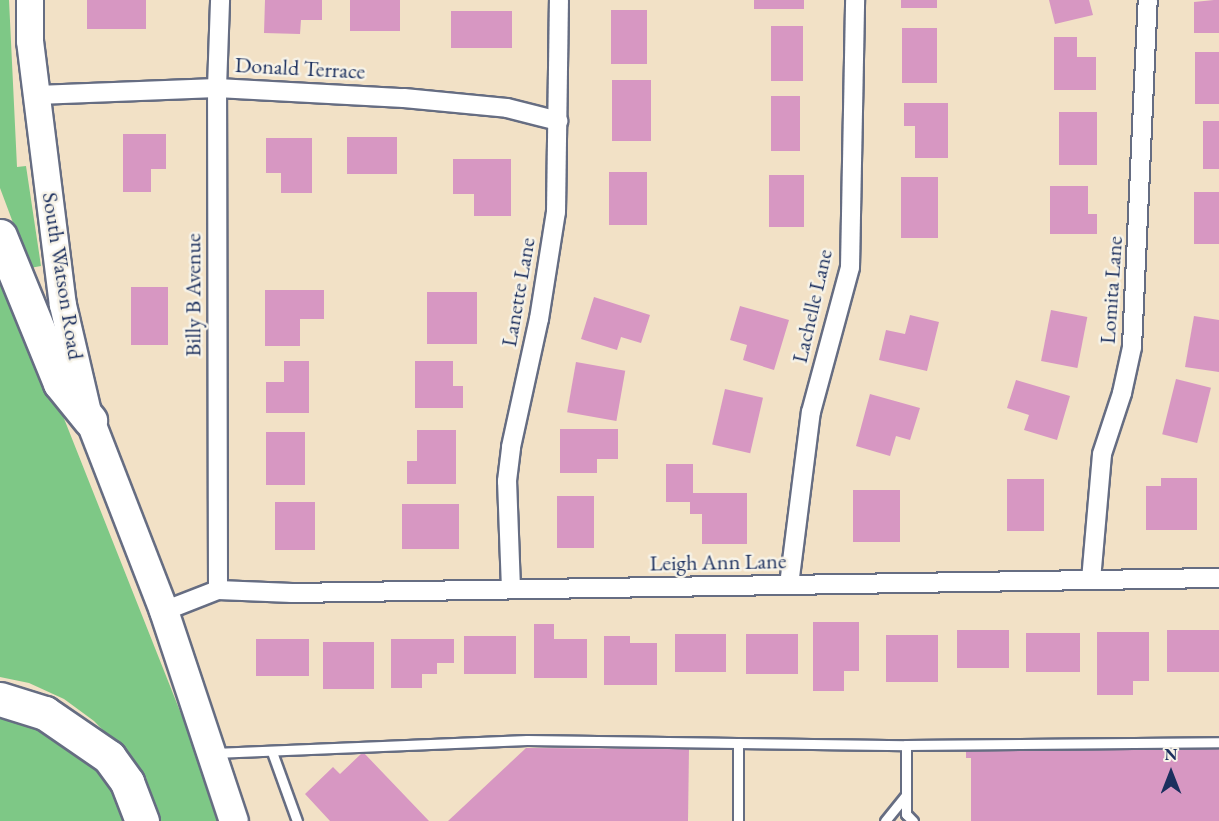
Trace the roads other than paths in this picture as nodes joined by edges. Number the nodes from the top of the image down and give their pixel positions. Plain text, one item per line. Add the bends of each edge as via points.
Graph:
1 (30, 0) edge
2 (220, 0) edge
3 (560, 0) edge
4 (855, 0) edge
5 (1148, 0) edge
6 (217, 88) junction
7 (37, 95) junction
8 (558, 121) junction
9 (0, 236) edge
10 (90, 420) junction
11 (1219, 578) edge
12 (1091, 580) junction
13 (789, 585) junction
14 (511, 589) junction
15 (218, 590) junction
16 (164, 611) junction
17 (0, 699) edge
18 (1219, 742) edge
19 (738, 743) junction
20 (906, 745) junction
21 (272, 752) junction
22 (212, 753) junction
23 (906, 795) junction
24 (142, 821) edge
25 (234, 821) edge
26 (297, 821) edge
27 (738, 821) edge
28 (885, 821) edge
29 (913, 821) edge

1 - 7 main road, South Watson Road via 30,41
2 - 6 street, Billy B Avenue
3 - 8 street, Lanette Lane
4 - 13 street, Lachelle Lane via 850,267 811,412
5 - 12 street, Lomita Lane via 1132,347 1102,454
6 - 7 street, Donald Terrace
6 - 8 street, Donald Terrace via 404,98 507,108
6 - 15 street, Billy B Avenue
7 - 10 main road, South Watson Road via 63,306
8 - 14 street, Lanette Lane via 556,212 507,481
9 - 10 highway via 60,383
10 - 16 main road, South Watson Road
11 - 12 street, Leigh Ann Lane
12 - 13 street, Leigh Ann Lane
13 - 14 street, Leigh Ann Lane
14 - 15 street, Leigh Ann Lane via 291,593
15 - 16 street
16 - 22 main road, South Watson Road
17 - 24 highway via 45,713 110,757 128,782
18 - 20 lane
19 - 20 lane
19 - 21 lane via 527,740
19 - 27 lane
20 - 23 lane
21 - 22 lane
21 - 26 lane
22 - 25 main road, South Watson Road
23 - 28 lane
23 - 29 lane via 906,814

